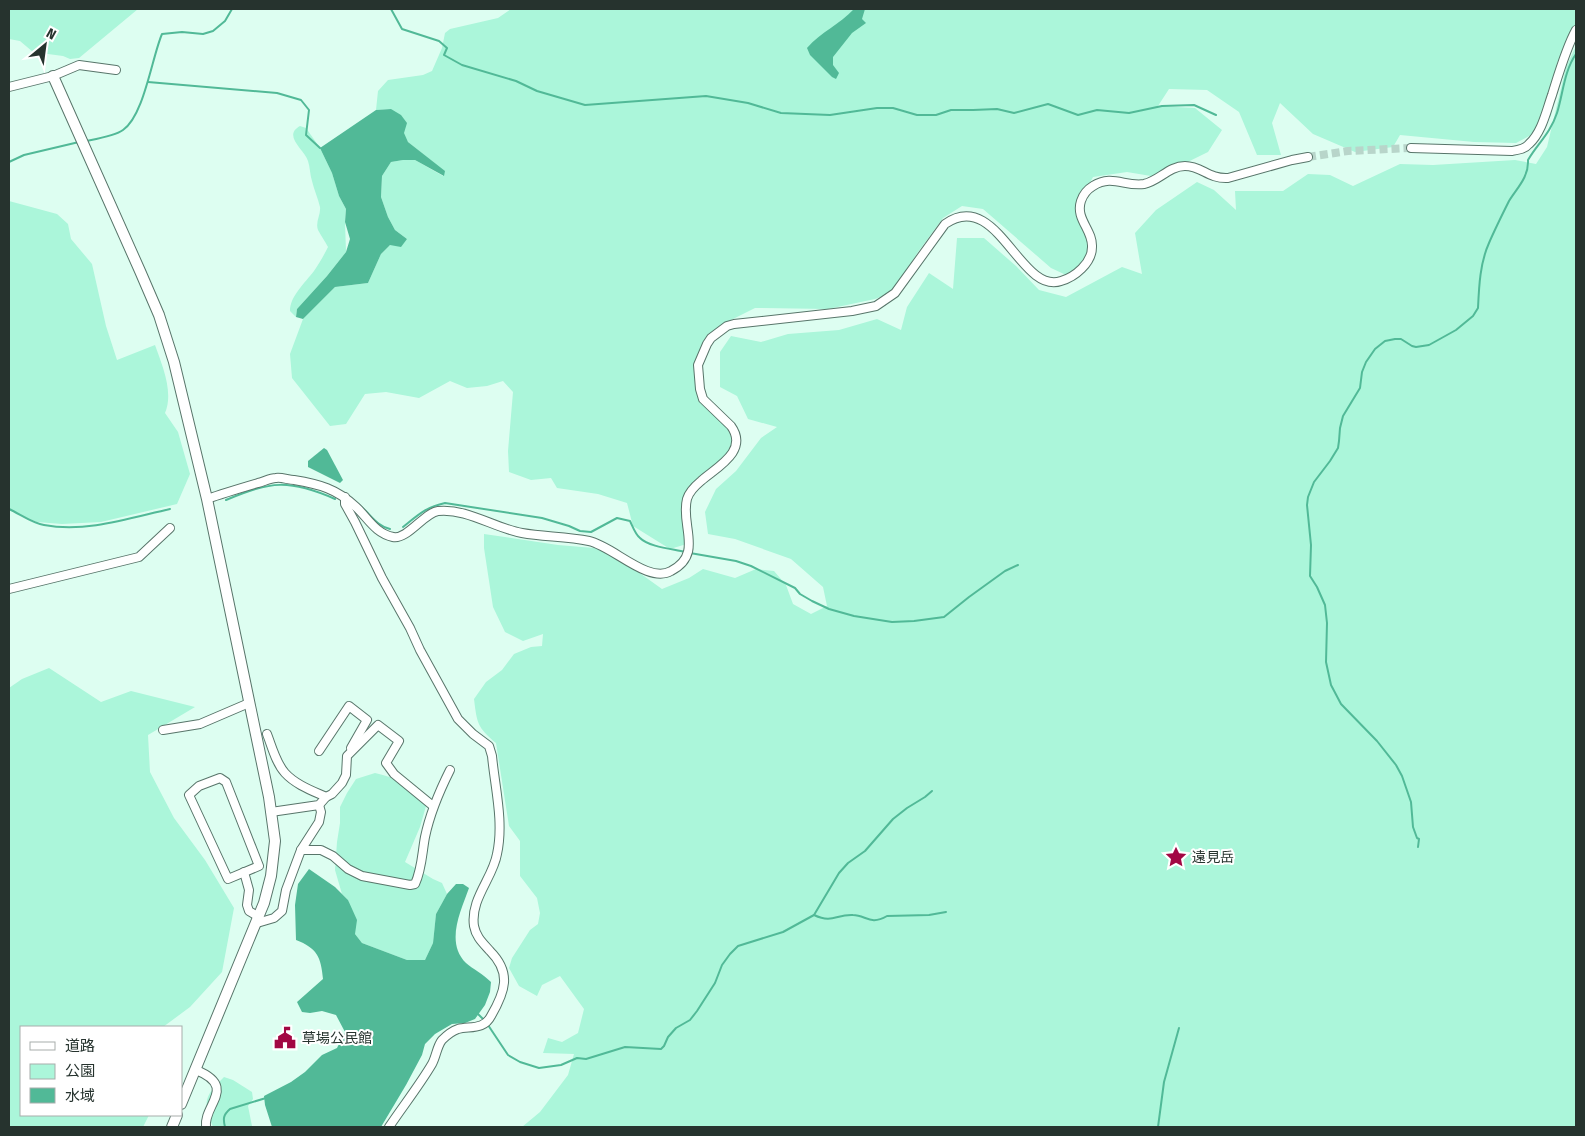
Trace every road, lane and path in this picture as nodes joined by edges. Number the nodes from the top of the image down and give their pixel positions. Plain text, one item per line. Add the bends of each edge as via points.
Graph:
1 (1576, 30) edge
2 (116, 70) dead end
3 (52, 76) junction
4 (9, 87) edge
5 (1411, 148) tunnel mouth
6 (1308, 157) tunnel mouth
7 (345, 497) junction
8 (207, 498) junction
9 (170, 528) dead end
10 (9, 590) edge
11 (249, 703) junction
12 (163, 730) dead end
13 (267, 734) dead end
14 (320, 751) dead end
15 (347, 756) junction
16 (450, 770) dead end
17 (326, 798) junction
18 (319, 805) junction
19 (433, 806) junction
20 (271, 812) junction
21 (301, 850) junction
22 (244, 872) junction
23 (258, 920) junction
24 (196, 1070) junction
25 (182, 1102) edge
26 (206, 1127) edge
27 (389, 1127) edge

1 - 5 street via 1546,113 1528,146 1512,152
2 - 3 street via 79,65
3 - 4 street
3 - 8 street via 159,316 174,362
6 - 7 street via 1228,178 1211,176 1192,167 1178,167 1147,184 1109,180 1092,187 1082,199 1079,209 1092,248 1087,264 1060,282 1053,283 1039,277 988,224 972,216 962,216 945,224 895,293 876,306 852,312 740,323 722,329 707,344 698,365 700,389 703,399 727,420 737,444 727,460 699,483 687,499 688,553 682,564 666,574 650,573 603,545 590,541 520,533 456,512 436,511 410,530 396,538 391,537 373,527
7 - 8 street via 318,484 276,478
7 - 27 street via 345,504 382,578 458,719 489,746 500,831 497,856 474,912 474,925 480,941 496,957 503,970 504,985 499,1002 485,1024 457,1029 441,1042 432,1063
8 - 11 street
9 - 10 street via 139,557
11 - 12 street via 200,724
11 - 20 street
13 - 17 street via 285,773
14 - 15 street via 349,706 367,720
15 - 17 street via 342,783
15 - 19 street via 378,725 399,741 386,763 394,774
16 - 19 street
17 - 18 street
18 - 20 street
18 - 21 street via 319,822
19 - 21 street via 420,875 415,884 362,876 321,850
20 - 23 street via 275,842 271,876
21 - 23 street via 282,911 274,918
22 - 22 street via 228,879 189,795 199,786 220,778 226,782 259,866
22 - 23 street via 249,890 247,905
23 - 24 street
24 - 25 street
24 - 26 street via 211,1079 216,1089 216,1099 206,1116

